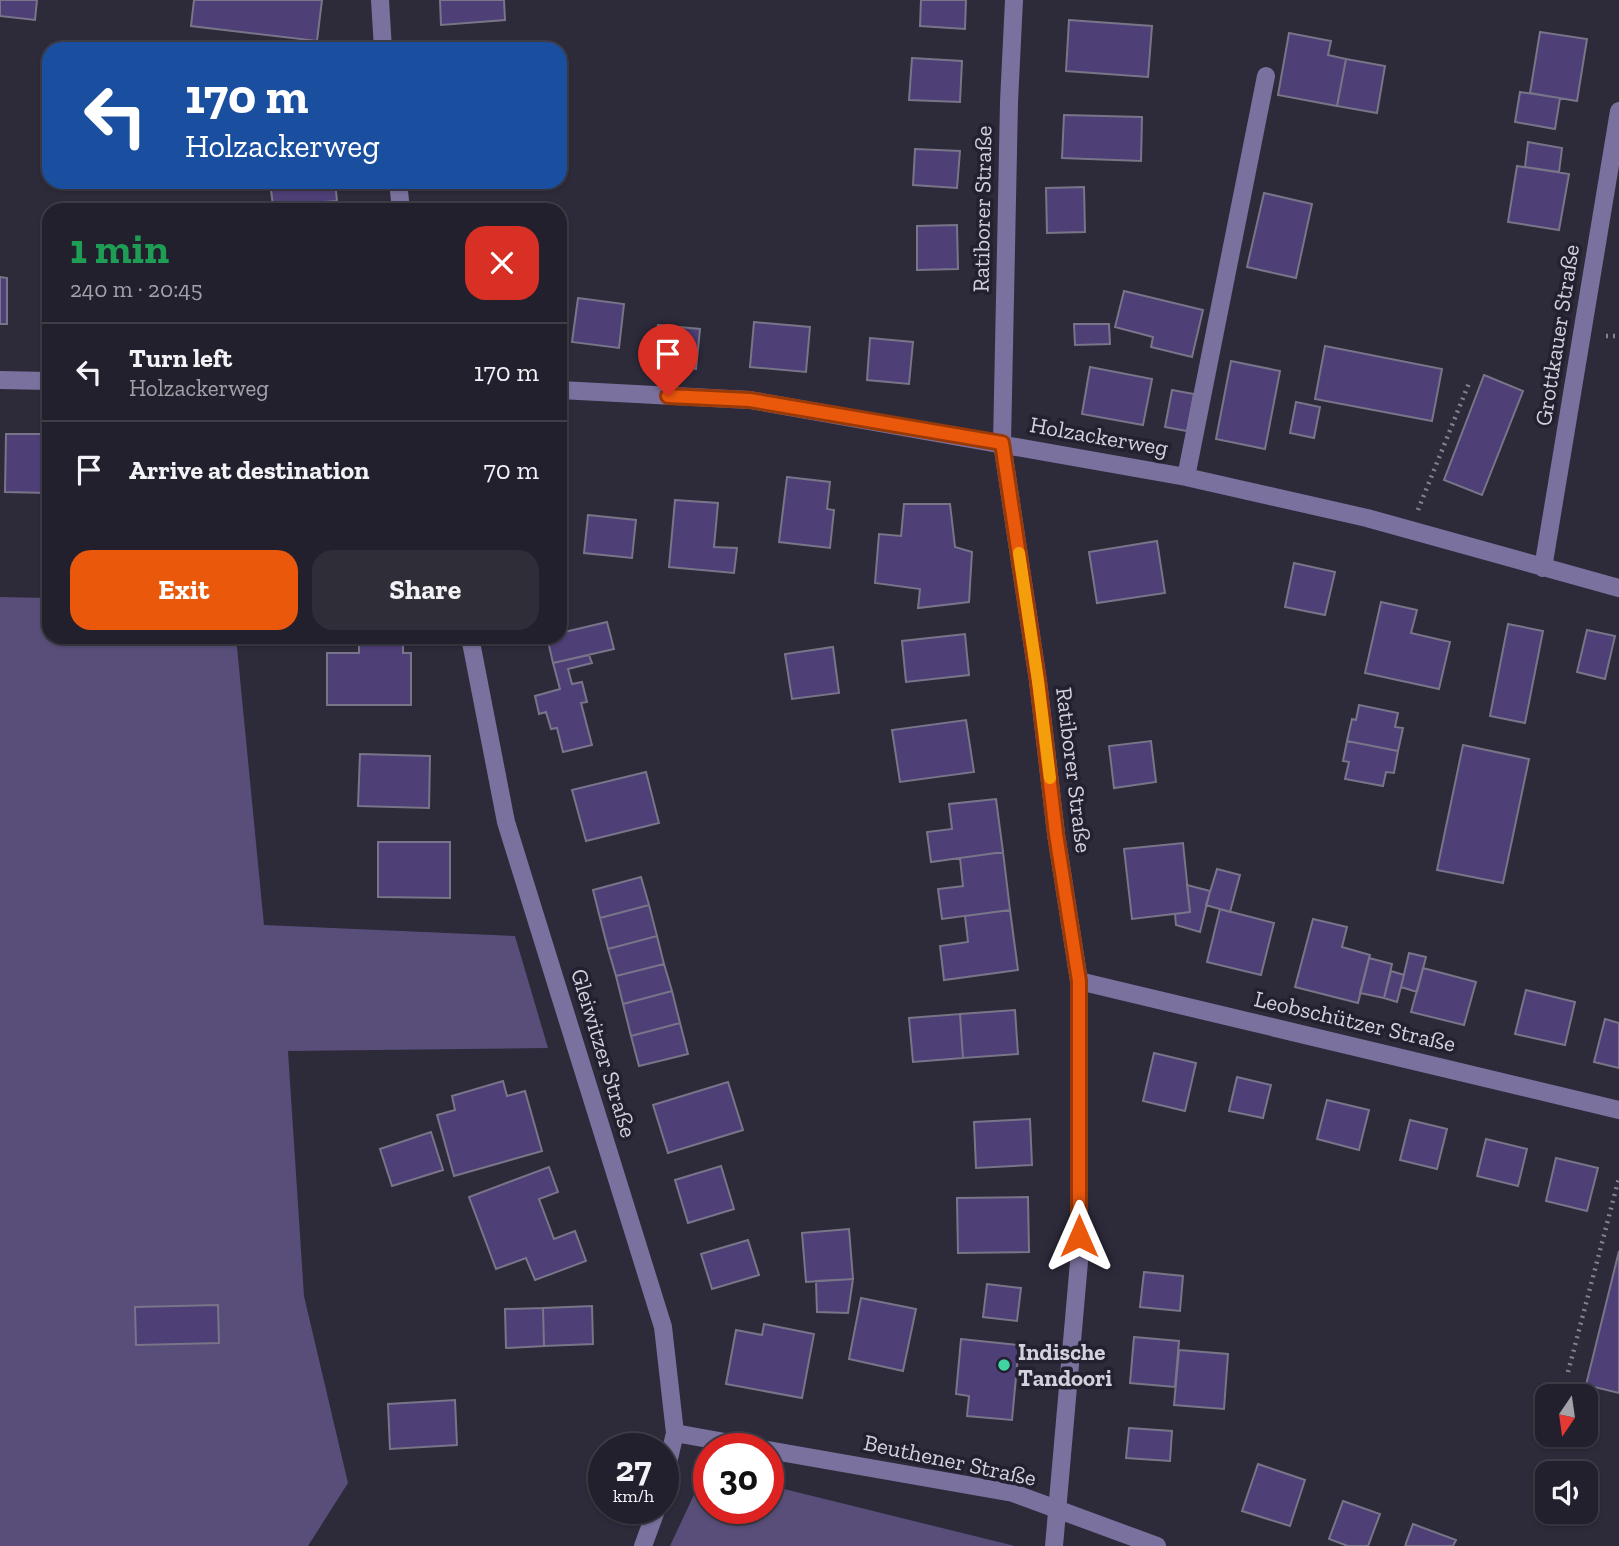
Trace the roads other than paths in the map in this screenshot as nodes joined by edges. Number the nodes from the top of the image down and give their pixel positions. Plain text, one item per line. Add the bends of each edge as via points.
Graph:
1 (380, 0) edge
2 (1014, 0) edge
3 (383, 42) edge
4 (1266, 76) dead end
5 (1619, 111) edge
6 (0, 380) edge
7 (42, 381) edge
8 (567, 390) edge
9 (1002, 443) junction
10 (1186, 477) junction
11 (1543, 568) junction
12 (1619, 588) edge
13 (471, 644) edge
14 (1079, 981) junction
15 (1619, 1110) edge
16 (675, 1433) edge
17 (784, 1452) edge
18 (1058, 1510) junction
19 (651, 1524) edge
20 (643, 1546) edge
21 (1054, 1546) edge
22 (1157, 1546) edge

1 - 3 street
2 - 9 street, Ratiborer Straße
4 - 10 street
5 - 11 street, Grottkauer Straße
6 - 7 street
8 - 9 street, Holzackerweg via 750,400
9 - 10 street, Holzackerweg
9 - 14 street, Ratiborer Straße
10 - 11 street, Holzackerweg via 1410,530
11 - 12 street, Holzackerweg
13 - 16 street, Gleiwitzer Straße via 506,822 663,1327
14 - 15 street, Leobschützer Straße
14 - 18 street, Ratiborer Straße via 1079,1262
17 - 18 street, Beuthener Straße via 1013,1493
18 - 21 street, Ratiborer Straße
18 - 22 street, Beuthener Straße
19 - 20 street

